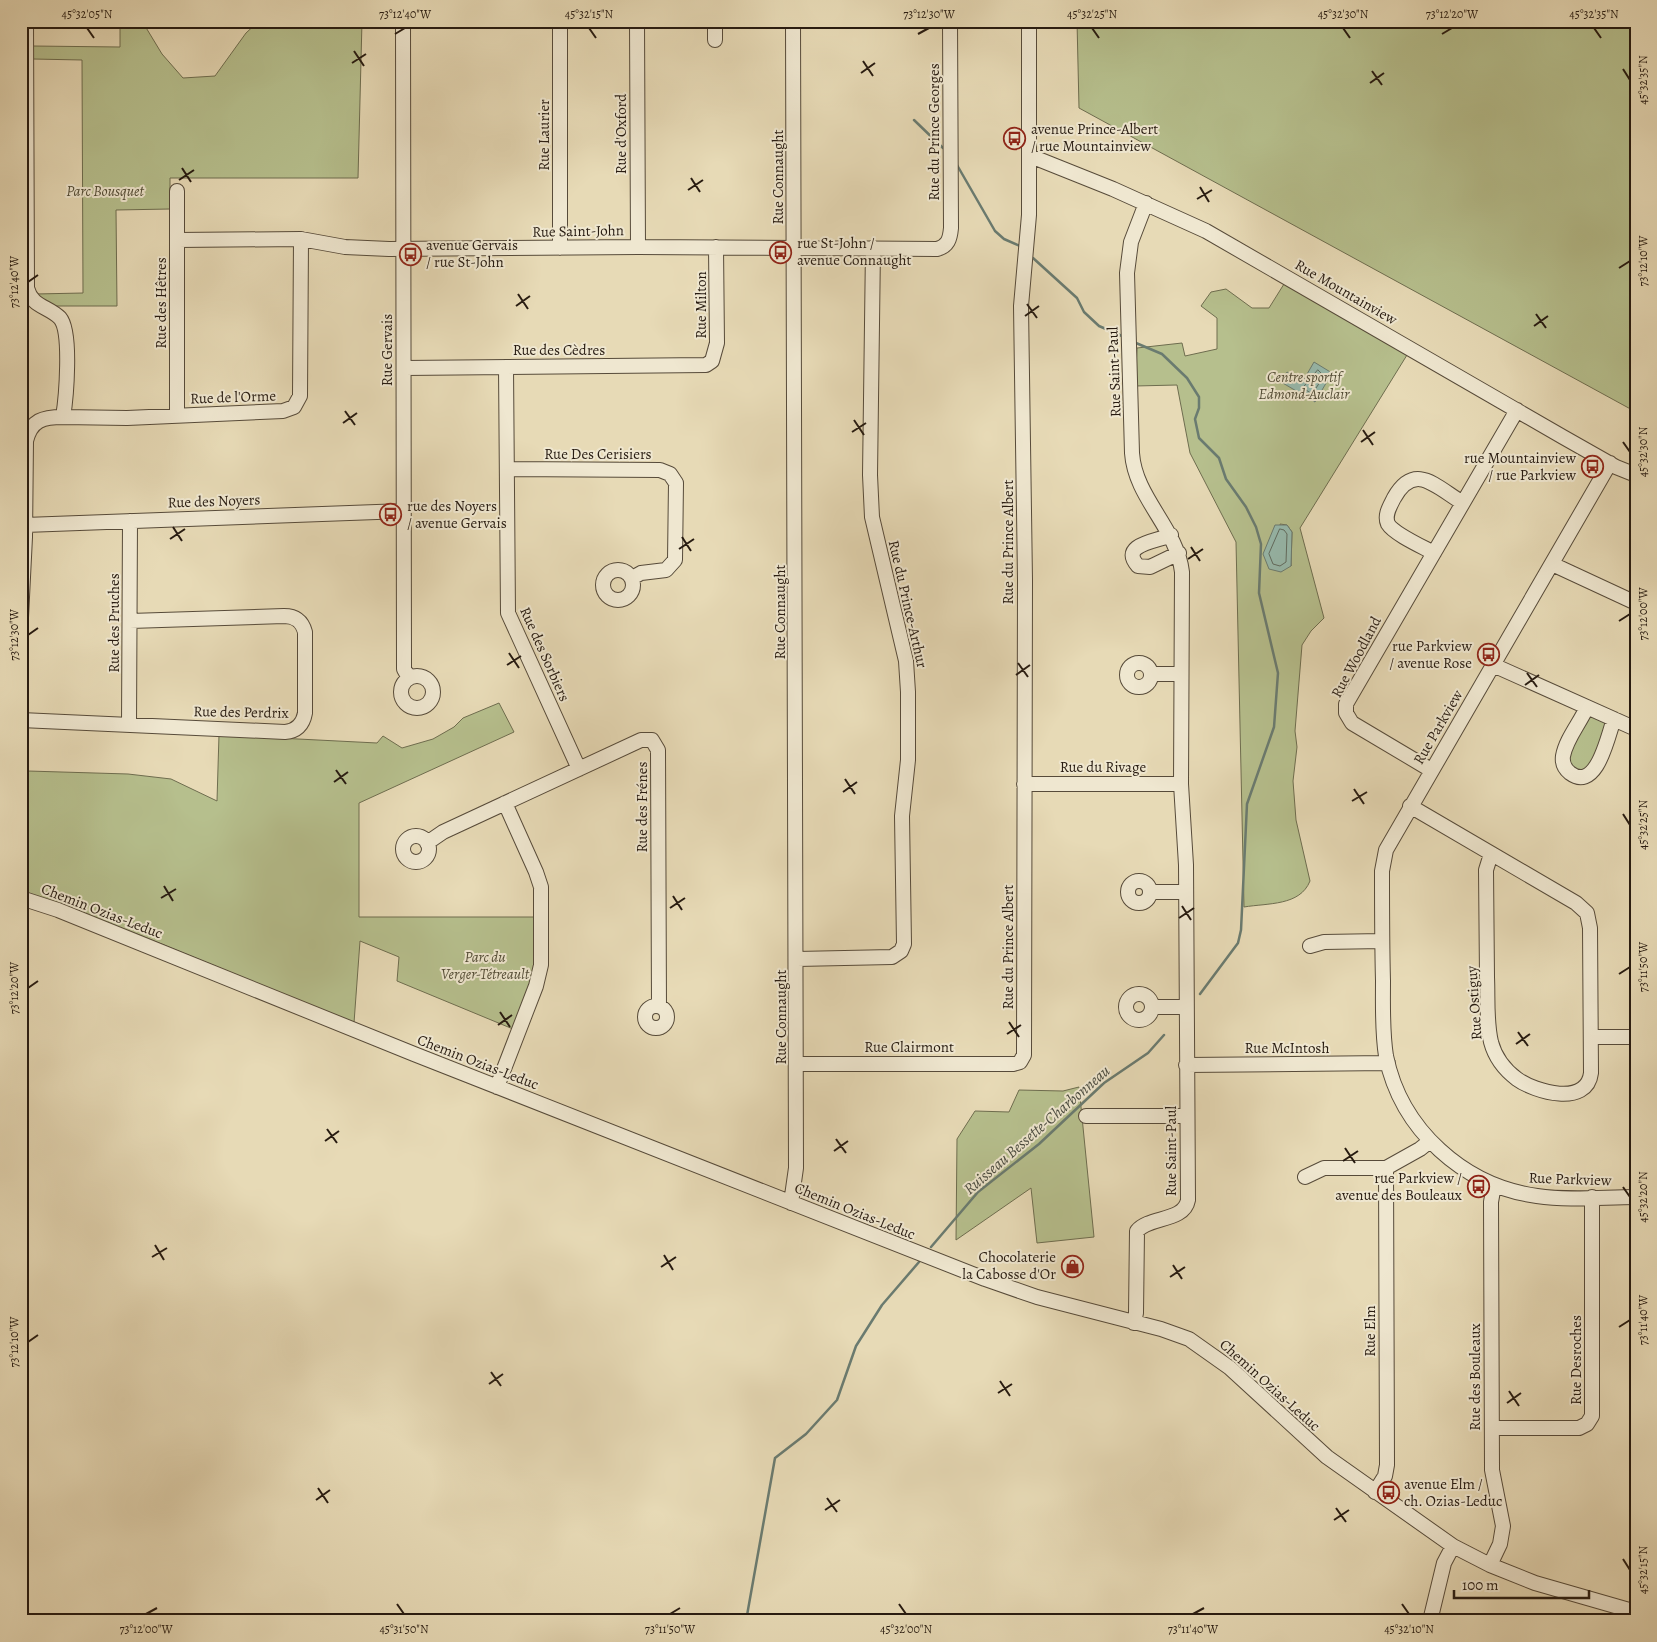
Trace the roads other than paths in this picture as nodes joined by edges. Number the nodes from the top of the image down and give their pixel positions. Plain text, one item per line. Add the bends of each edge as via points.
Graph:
1 (26, 21) edge
2 (403, 21) edge
3 (560, 21) edge
4 (637, 21) edge
5 (715, 21) edge
6 (793, 21) edge
7 (950, 21) edge
8 (1029, 21) edge
9 (715, 40) dead end
10 (24, 134) edge
11 (1029, 158) junction
12 (177, 191) dead end
13 (1146, 203) junction
14 (300, 239) junction
15 (177, 240) junction
16 (948, 242) joint
17 (638, 247) junction
18 (716, 247) junction
19 (560, 248) junction
20 (795, 248) junction
21 (873, 248) junction
22 (404, 249) junction
23 (712, 361) joint
24 (506, 367) junction
25 (404, 368) junction
26 (1517, 410) junction
27 (177, 415) junction
28 (63, 417) junction
29 (1610, 463) junction
30 (507, 470) junction
31 (1636, 475) edge
32 (1463, 503) junction
33 (404, 511) junction
34 (130, 521) junction
35 (25, 525) junction
36 (1171, 535) junction
37 (1434, 552) junction
38 (1179, 553) junction
39 (1552, 564) junction
40 (632, 578) dead end
41 (1636, 603) edge
42 (21, 617) edge
43 (130, 621) junction
44 (1493, 665) junction
45 (1152, 674) dead end
46 (1181, 674) junction
47 (409, 678) dead end
48 (1587, 707) junction
49 (1614, 719) junction
50 (21, 720) edge
51 (129, 724) junction
52 (1636, 729) edge
53 (579, 769) junction
54 (1431, 770) junction
55 (1024, 784) junction
56 (1181, 784) junction
57 (505, 803) junction
58 (1410, 806) junction
59 (427, 843) dead end
60 (1491, 854) junction
61 (1150, 892) dead end
62 (1186, 892) junction
63 (21, 898) edge
64 (1382, 941) junction
65 (1310, 946) dead end
66 (797, 959) junction
67 (659, 1006) dead end
68 (1152, 1007) dead end
69 (1186, 1007) junction
70 (1590, 1037) junction
71 (1636, 1037) edge
72 (1020, 1062) joint
73 (1388, 1063) junction
74 (797, 1064) junction
75 (1186, 1065) junction
76 (497, 1087) junction
77 (1086, 1116) dead end
78 (1187, 1116) junction
79 (1430, 1141) junction
80 (1386, 1168) junction
81 (1305, 1177) dead end
82 (1494, 1185) junction
83 (1592, 1197) junction
84 (1636, 1197) edge
85 (791, 1203) junction
86 (1134, 1323) junction
87 (1492, 1428) junction
88 (1375, 1492) junction
89 (1453, 1546) junction
90 (1490, 1565) junction
91 (1636, 1612) edge
92 (1430, 1621) edge

1 - 10 street
2 - 22 street, Rue Gervais
3 - 19 street, Rue Laurier
4 - 17 street, Rue d'Oxford
5 - 9 street
6 - 20 street, Rue Connaught
7 - 16 street, Rue du Prince Georges via 951,228
8 - 11 street, Rue du Prince Albert
10 - 28 street via 27,288 34,302 57,315 65,326 66,404
11 - 13 street, Rue Mountainview
11 - 55 street, Rue du Prince Albert via 1028,229 1021,306
12 - 15 street, Rue des Hêtres
13 - 26 street, Rue Mountainview via 1226,242
13 - 36 street, Rue Saint-Paul via 1131,242 1127,273 1133,459 1139,481
14 - 15 street, Rue Saint-John
14 - 22 street, Rue Saint-John via 345,247
14 - 27 street, Rue de l'Orme via 300,396 296,405 283,411
15 - 27 street, Rue des Hêtres
16 - 21 street, Rue Saint-John via 937,249
17 - 18 street, Rue Saint-John
17 - 19 street, Rue Saint-John
18 - 20 street, Rue Saint-John
18 - 23 street, Rue Milton via 717,344
19 - 22 street, Rue Saint-John
20 - 21 street, Rue Saint-John
20 - 66 street, Rue Connaught
21 - 66 street, Rue du Prince-Arthur via 872,517 906,661 908,692 908,760 902,816 904,944 901,951 892,957
22 - 25 street, Rue Gervais
23 - 24 street, Rue des Cèdres via 700,367
24 - 25 street, Rue des Cèdres
24 - 30 street, Rue des Sorbiers
25 - 33 street, Rue Gervais
26 - 29 street, Rue Mountainview
26 - 32 street, Rue Woodland
27 - 28 street, Rue de l'Orme
28 - 35 street, Rue de l'Orme via 40,420 28,432
29 - 31 street, Rue Mountainview
29 - 39 street, Rue Parkview
30 - 40 street, Rue Des Cerisiers via 660,470 670,474 676,483 675,560 666,570 641,573
30 - 53 street, Rue des Sorbiers via 508,613
32 - 37 street, Rue Woodland
32 - 37 street via 1417,478 1407,481 1393,500 1387,515 1390,526
33 - 34 street, Rue des Noyers
33 - 47 street, Rue Gervais via 404,669
34 - 35 street, Rue des Noyers
34 - 43 street, Rue des Pruches
35 - 42 street, Rue de l'Orme
36 - 38 street, Rue Saint-Paul
36 - 38 street via 1138,546 1134,562 1140,567 1149,567
37 - 54 street, Rue Woodland via 1346,707 1352,723
38 - 46 street, Rue Saint-Paul
39 - 41 street
39 - 44 street, Rue Parkview
43 - 51 street, Rue des Pruches
43 - 51 street, Rue des Perdrix via 294,617 302,623 305,632 305,713 299,726 288,731
44 - 48 street
44 - 54 street, Rue Parkview
45 - 46 street
46 - 56 street, Rue Saint-Paul
48 - 49 street
48 - 49 street via 1563,756 1565,768 1574,776 1586,776 1595,769
49 - 52 street
50 - 51 street, Rue des Perdrix
53 - 57 street, Rue des Frénes
53 - 67 street, Rue des Frénes via 644,739 650,739 657,746
54 - 58 street, Rue Parkview
55 - 56 street, Rue du Rivage
55 - 72 street, Rue du Prince Albert via 1024,1055
56 - 62 street, Rue Saint-Paul
57 - 59 street, Rue des Frénes
57 - 76 street via 540,882 541,965
58 - 60 street, Rue Ostiguy
58 - 64 street, Rue Parkview via 1383,860
60 - 70 street, Rue Ostiguy via 1576,903 1586,913 1590,928
60 - 70 street, Rue Ostiguy via 1486,870 1488,1009 1490,1035 1498,1057 1508,1071 1527,1085 1555,1092 1576,1092 1590,1079
61 - 62 street
62 - 69 street, Rue Saint-Paul
63 - 76 street, Chemin Ozias-Leduc
64 - 65 street via 1324,942
64 - 73 street, Rue Parkview via 1383,1021
66 - 74 street, Rue Connaught
68 - 69 street
69 - 75 street, Rue Saint-Paul
70 - 71 street
72 - 74 street, Rue Clairmont
73 - 75 street, Rue McIntosh
73 - 79 street, Rue Parkview via 1401,1100
74 - 85 street, Rue Connaught via 796,1176
75 - 78 street, Rue Saint-Paul
76 - 85 street, Chemin Ozias-Leduc
77 - 78 street
78 - 86 street, Rue Saint-Paul via 1187,1204 1181,1212 1144,1225 1137,1231
79 - 80 street
79 - 82 street, Rue Parkview via 1461,1168
80 - 81 street via 1324,1168
80 - 88 street, Rue Elm via 1387,1465 1385,1476
82 - 83 street, Rue Parkview via 1537,1196
82 - 87 street, Rue des Bouleaux via 1490,1202
83 - 84 street, Rue Parkview
83 - 87 street, Rue Desroches via 1592,1416 1587,1424 1576,1428
85 - 86 street, Chemin Ozias-Leduc via 1036,1297
86 - 88 street, Chemin Ozias-Leduc via 1174,1334 1200,1346 1230,1368 1313,1445
87 - 90 street, Rue des Bouleaux via 1492,1476 1503,1526 1500,1544
88 - 89 street, Chemin Ozias-Leduc
89 - 90 street, Chemin Ozias-Leduc
89 - 92 street via 1444,1563
90 - 91 street, Chemin Ozias-Leduc via 1572,1595

